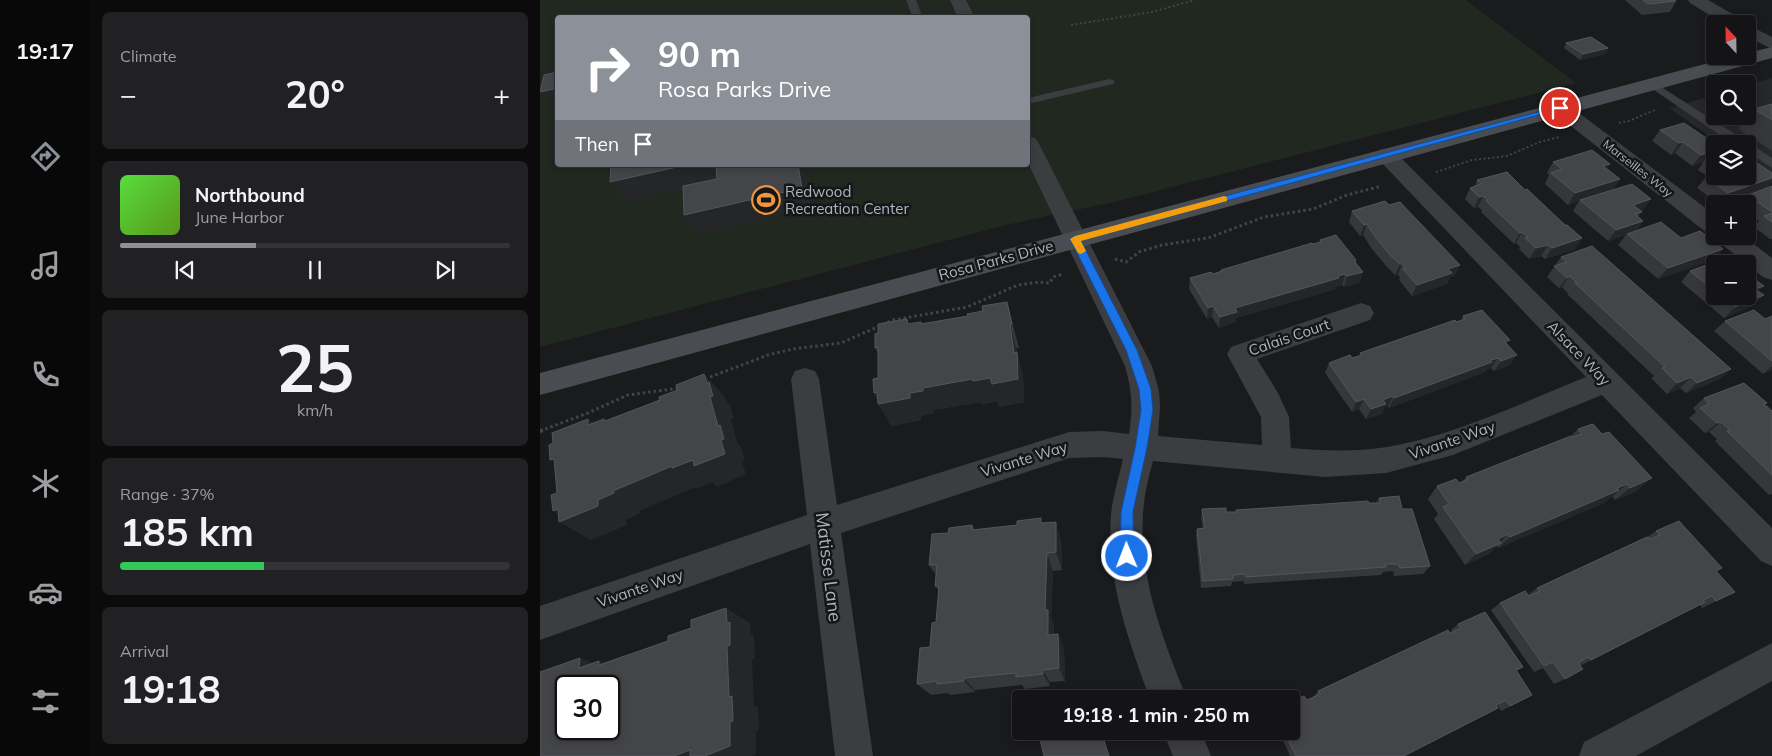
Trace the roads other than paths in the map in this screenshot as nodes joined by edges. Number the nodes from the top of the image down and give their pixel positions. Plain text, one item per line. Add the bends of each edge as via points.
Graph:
1 (911, 0) edge
2 (958, 0) edge
3 (1696, 0) edge
4 (917, 15) edge
5 (966, 15) edge
6 (1721, 15) edge
7 (1756, 35) edge
8 (1772, 44) edge
9 (1772, 52) edge
10 (1109, 82) dead end
11 (1652, 84) junction
12 (1030, 101) edge
13 (1560, 108) junction
14 (1728, 135) edge
15 (1030, 146) edge
16 (1756, 153) edge
17 (1386, 156) junction
18 (1772, 164) edge
19 (1706, 220) edge
20 (1075, 239) junction
21 (1739, 245) edge
22 (1772, 271) edge
23 (1362, 313) dead end
24 (805, 379) dead end
25 (1607, 381) junction
26 (540, 384) edge
27 (1141, 448) junction
28 (1277, 460) junction
29 (824, 524) junction
30 (1772, 550) edge
31 (540, 623) edge
32 (1772, 661) edge
33 (1166, 690) edge
34 (1186, 740) edge
35 (854, 756) edge
36 (1192, 756) edge
37 (1598, 756) edge

1 - 4 lane
2 - 5 street
3 - 6 street
7 - 8 street
9 - 11 street, Rosa Parks Drive
10 - 12 lane
11 - 13 street, Rosa Parks Drive
11 - 14 lane
13 - 17 street, Rosa Parks Drive
13 - 19 street, Marseilles Way
15 - 20 street
16 - 18 lane
17 - 20 street, Rosa Parks Drive
17 - 25 street, Alsace Way
20 - 26 street, Rosa Parks Drive
20 - 27 street via 1139,368 1147,410
21 - 22 street
23 - 28 street, Calais Court via 1240,354 1275,417
24 - 29 street, Matisse Lane
25 - 28 street, Vivante Way via 1416,454 1386,460 1325,464
25 - 30 street, Alsace Way
27 - 28 street, Vivante Way
27 - 29 street, Vivante Way via 1084,443 1055,448
27 - 33 street via 1127,512 1128,572 1135,606
29 - 31 street, Vivante Way
29 - 35 street, Matisse Lane
32 - 37 street
34 - 36 street

